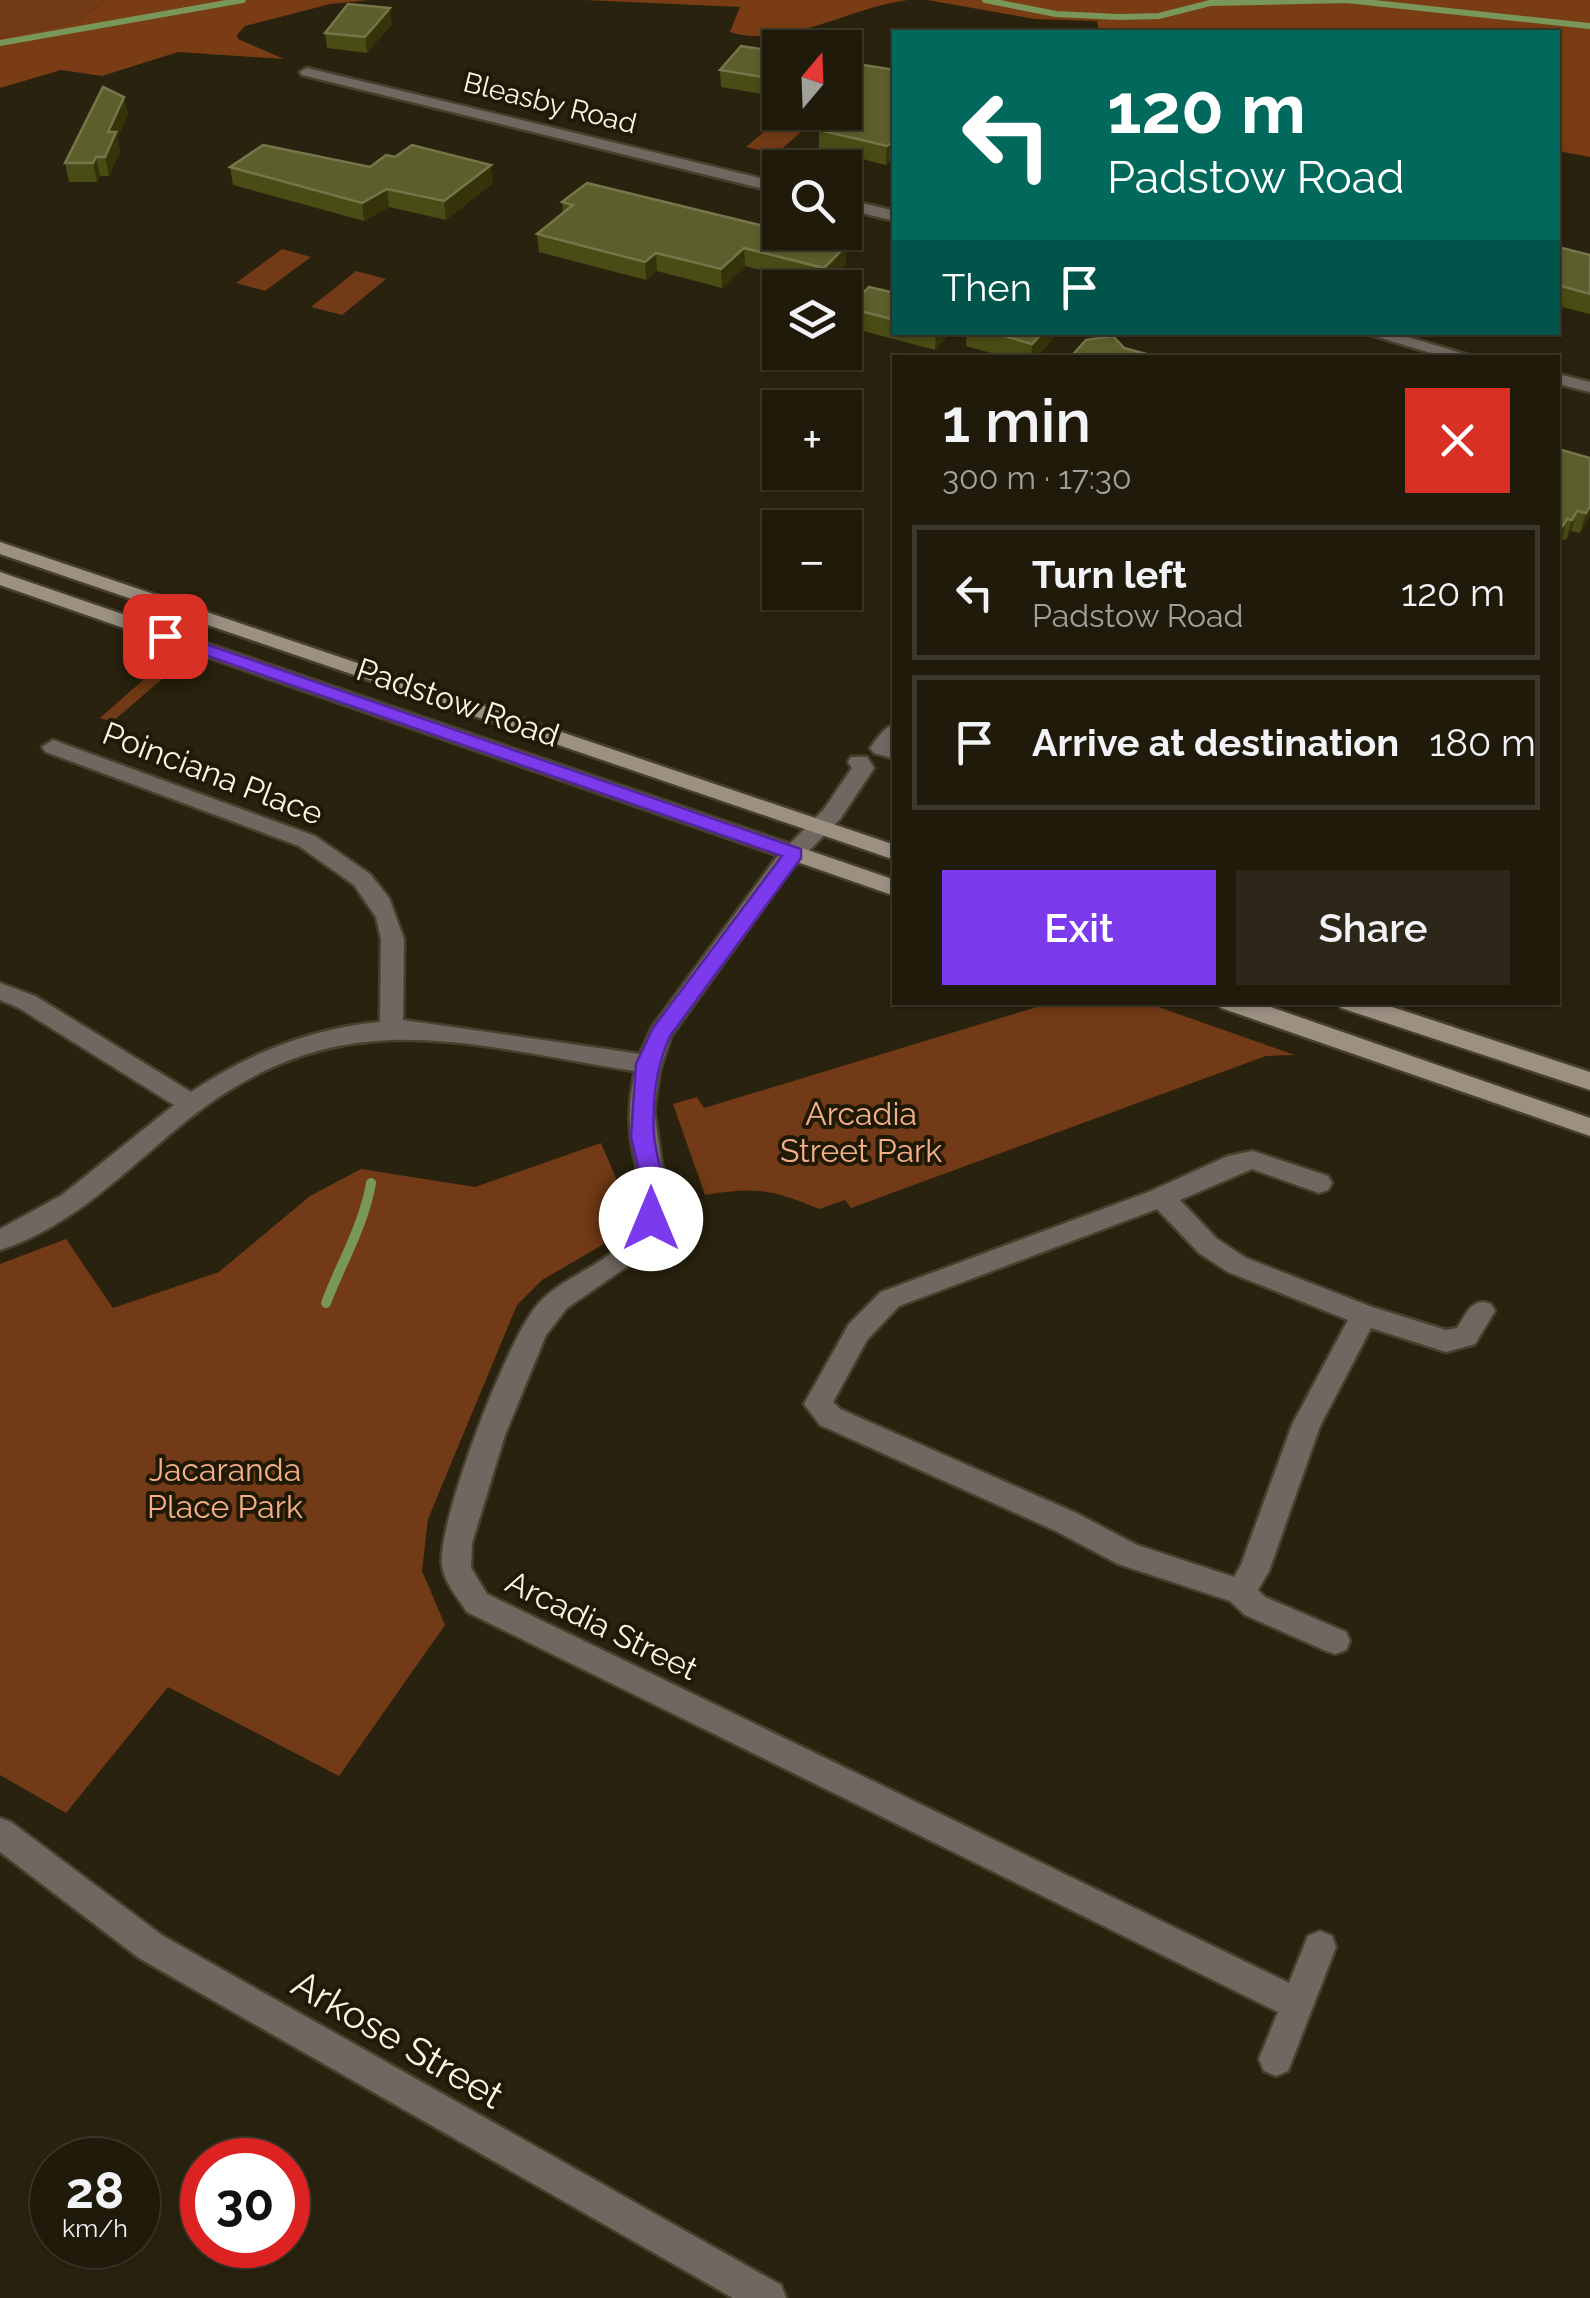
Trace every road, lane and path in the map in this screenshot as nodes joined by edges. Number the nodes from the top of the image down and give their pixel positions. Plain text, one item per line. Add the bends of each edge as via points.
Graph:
1 (307, 72) dead end
2 (762, 184) edge
3 (862, 208) edge
4 (892, 215) edge
5 (1380, 335) edge
6 (1458, 355) edge
7 (1560, 380) edge
8 (1590, 387) edge
9 (0, 548) edge
10 (0, 578) edge
11 (892, 735) edge
12 (53, 746) dead end
13 (892, 751) edge
14 (860, 762) dead end
15 (820, 829) junction
16 (892, 852) edge
17 (794, 853) junction
18 (892, 887) edge
19 (0, 991) edge
20 (1238, 1005) edge
21 (1358, 1005) edge
22 (391, 1029) junction
23 (647, 1064) junction
24 (1590, 1082) edge
25 (190, 1104) junction
26 (1590, 1127) edge
27 (1320, 1183) dead end
28 (1162, 1197) junction
29 (0, 1240) edge
30 (1482, 1312) dead end
31 (1364, 1315) junction
32 (1240, 1592) junction
33 (1335, 1640) dead end
34 (0, 1833) edge
35 (1320, 1947) dead end
36 (1298, 2004) junction
37 (1276, 2059) dead end
38 (768, 2298) edge

1 - 2 street, Bleasby Road
3 - 4 street
5 - 6 street
7 - 8 street
9 - 15 main road, Padstow Road
10 - 17 main road, Padstow Road
11 - 13 street via 881,748
12 - 22 street, Poinciana Place via 307,841 346,864 374,891 392,922
14 - 15 street, Arcadia Street via 854,784
15 - 16 main road, Padstow Road
15 - 17 street, Arcadia Street
17 - 18 main road, Padstow Road
17 - 23 street, Arcadia Street via 660,1033
19 - 25 street
20 - 26 main road
21 - 24 main road
22 - 23 street
22 - 25 street via 292,1049
23 - 36 street, Arcadia Street via 642,1137 656,1197 651,1219 623,1260 559,1298 530,1336 460,1524 456,1566 477,1603
25 - 29 street via 60,1207
27 - 28 street via 1253,1160
28 - 31 street via 1208,1246 1237,1265
28 - 32 street via 890,1299 858,1332 818,1404 830,1417 1128,1555
30 - 31 street via 1466,1336 1446,1341
31 - 32 street via 1306,1425 1254,1571
32 - 33 street via 1255,1606
34 - 38 street, Arkose Street via 151,1947
35 - 36 street
36 - 37 street

